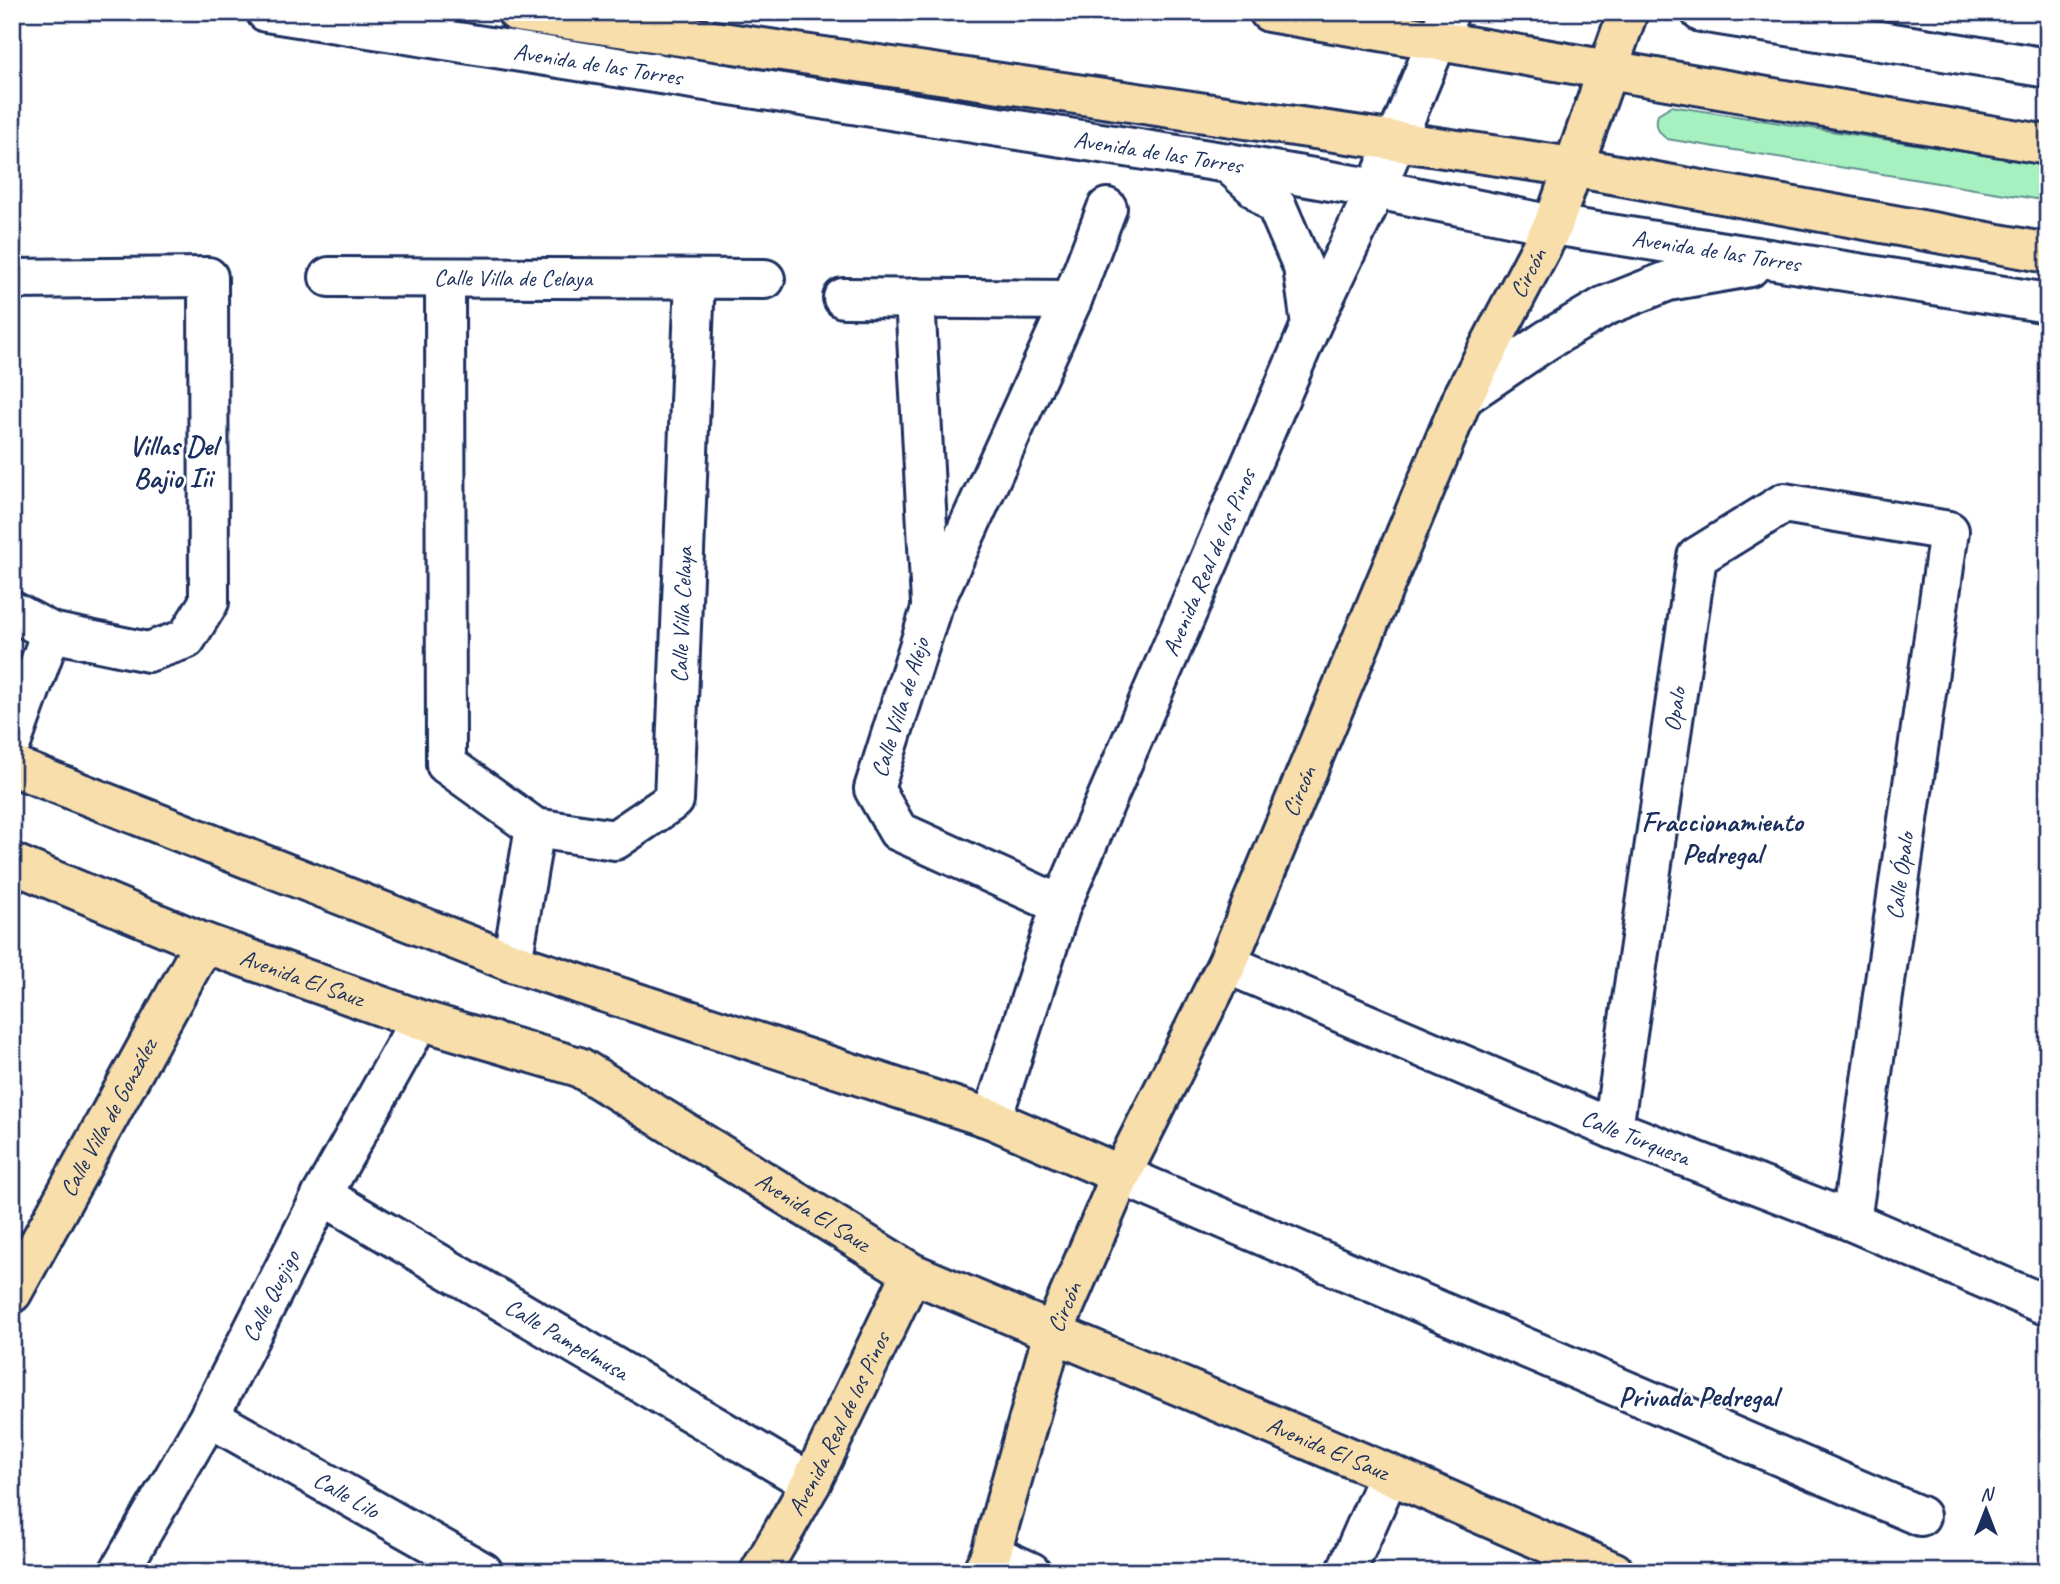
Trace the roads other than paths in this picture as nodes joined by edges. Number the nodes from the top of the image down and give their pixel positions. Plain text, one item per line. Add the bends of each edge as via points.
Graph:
1 (266, 12) edge
2 (516, 12) edge
3 (1269, 12) edge
4 (1628, 12) edge
5 (1701, 12) edge
6 (1443, 27) edge
7 (2048, 68) edge
8 (1607, 71) junction
9 (1395, 141) junction
10 (2048, 145) edge
11 (1228, 163) junction
12 (1573, 167) junction
13 (1376, 189) junction
14 (1107, 208) dead end
15 (1553, 225) junction
16 (2048, 253) edge
17 (1781, 262) junction
18 (329, 277) dead end
19 (445, 278) junction
20 (12, 279) edge
21 (695, 279) junction
22 (765, 279) dead end
23 (844, 298) dead end
24 (915, 298) junction
25 (1072, 300) junction
26 (2048, 303) edge
27 (1311, 325) junction
28 (1463, 397) junction
29 (1949, 531) joint
30 (931, 609) junction
31 (12, 611) edge
32 (51, 632) junction
33 (12, 741) edge
34 (12, 766) edge
35 (535, 828) junction
36 (12, 863) edge
37 (1061, 905) junction
38 (204, 943) junction
39 (512, 962) junction
40 (1227, 964) junction
41 (420, 1020) junction
42 (992, 1119) junction
43 (1613, 1129) junction
44 (1121, 1175) junction
45 (322, 1195) junction
46 (1851, 1221) junction
47 (912, 1273) junction
48 (12, 1293) edge
49 (2048, 1306) edge
50 (1053, 1333) junction
51 (209, 1417) junction
52 (1390, 1474) junction
53 (811, 1483) junction
54 (1920, 1516) dead end
55 (986, 1563) edge
56 (119, 1572) edge
57 (483, 1572) edge
58 (760, 1572) edge
59 (1031, 1572) edge
60 (1346, 1572) edge
61 (1614, 1572) edge

1 - 11 street, Avenida de las Torres
2 - 9 main road, Avenida de las Torres
3 - 6 main road
4 - 8 main road, Circón
5 - 7 street
6 - 8 main road
6 - 9 street, Avenida Real de los Pinos
8 - 10 main road
8 - 12 main road, Circón
9 - 12 main road, Avenida de las Torres
9 - 13 street, Avenida Real de los Pinos
11 - 13 street, Avenida de las Torres
11 - 27 street via 1277,207 1303,267
12 - 15 main road, Circón
12 - 16 main road, Avenida de las Torres
13 - 15 street, Avenida de las Torres
13 - 27 street, Avenida Real de los Pinos
14 - 25 street, Calle Villa de Alejo
15 - 17 street, Avenida de las Torres
15 - 28 main road, Circón
17 - 26 street, Avenida de las Torres
17 - 28 street via 1668,281 1605,306
18 - 19 street, Calle Villa de Celaya
19 - 21 street, Calle Villa de Celaya
19 - 35 street, Calle Villa Celaya via 446,764
20 - 32 street via 208,277 209,603 186,639 148,652
21 - 22 street, Calle Villa de Celaya
21 - 35 street, Calle Villa Celaya via 674,800 615,840
23 - 24 street
24 - 25 street
24 - 30 street, Calle Villa de Alejo
25 - 30 street, Calle Villa de Alejo
27 - 37 street, Avenida Real de los Pinos
28 - 40 main road, Circón
29 - 43 street, Opalo via 1784,503 1697,557
29 - 46 street, Calle Ópalo
30 - 37 street, Calle Villa de Alejo via 874,789 898,831
31 - 32 street
32 - 33 street
34 - 39 main road
35 - 39 street
36 - 38 main road, Avenida El Sauz
37 - 42 street, Avenida Real de los Pinos
38 - 41 main road, Avenida El Sauz
38 - 48 main road, Calle Villa de González
39 - 42 main road
40 - 43 street, Calle Turquesa
40 - 44 main road, Circón
41 - 45 street, Calle Quejigo
41 - 47 main road, Avenida El Sauz via 579,1067
42 - 44 main road
43 - 46 street, Calle Turquesa
44 - 50 main road, Circón
44 - 54 street
45 - 51 street, Calle Quejigo
45 - 53 street, Calle Pampelmusa
46 - 49 street, Calle Turquesa
47 - 50 main road, Avenida El Sauz
47 - 53 main road, Avenida Real de los Pinos
50 - 52 main road, Avenida El Sauz
50 - 55 main road, Circón
51 - 56 street, Calle Quejigo
51 - 57 street, Calle Lilo
52 - 60 street
52 - 61 main road, Avenida El Sauz
53 - 58 main road, Avenida Real de los Pinos
55 - 59 street

